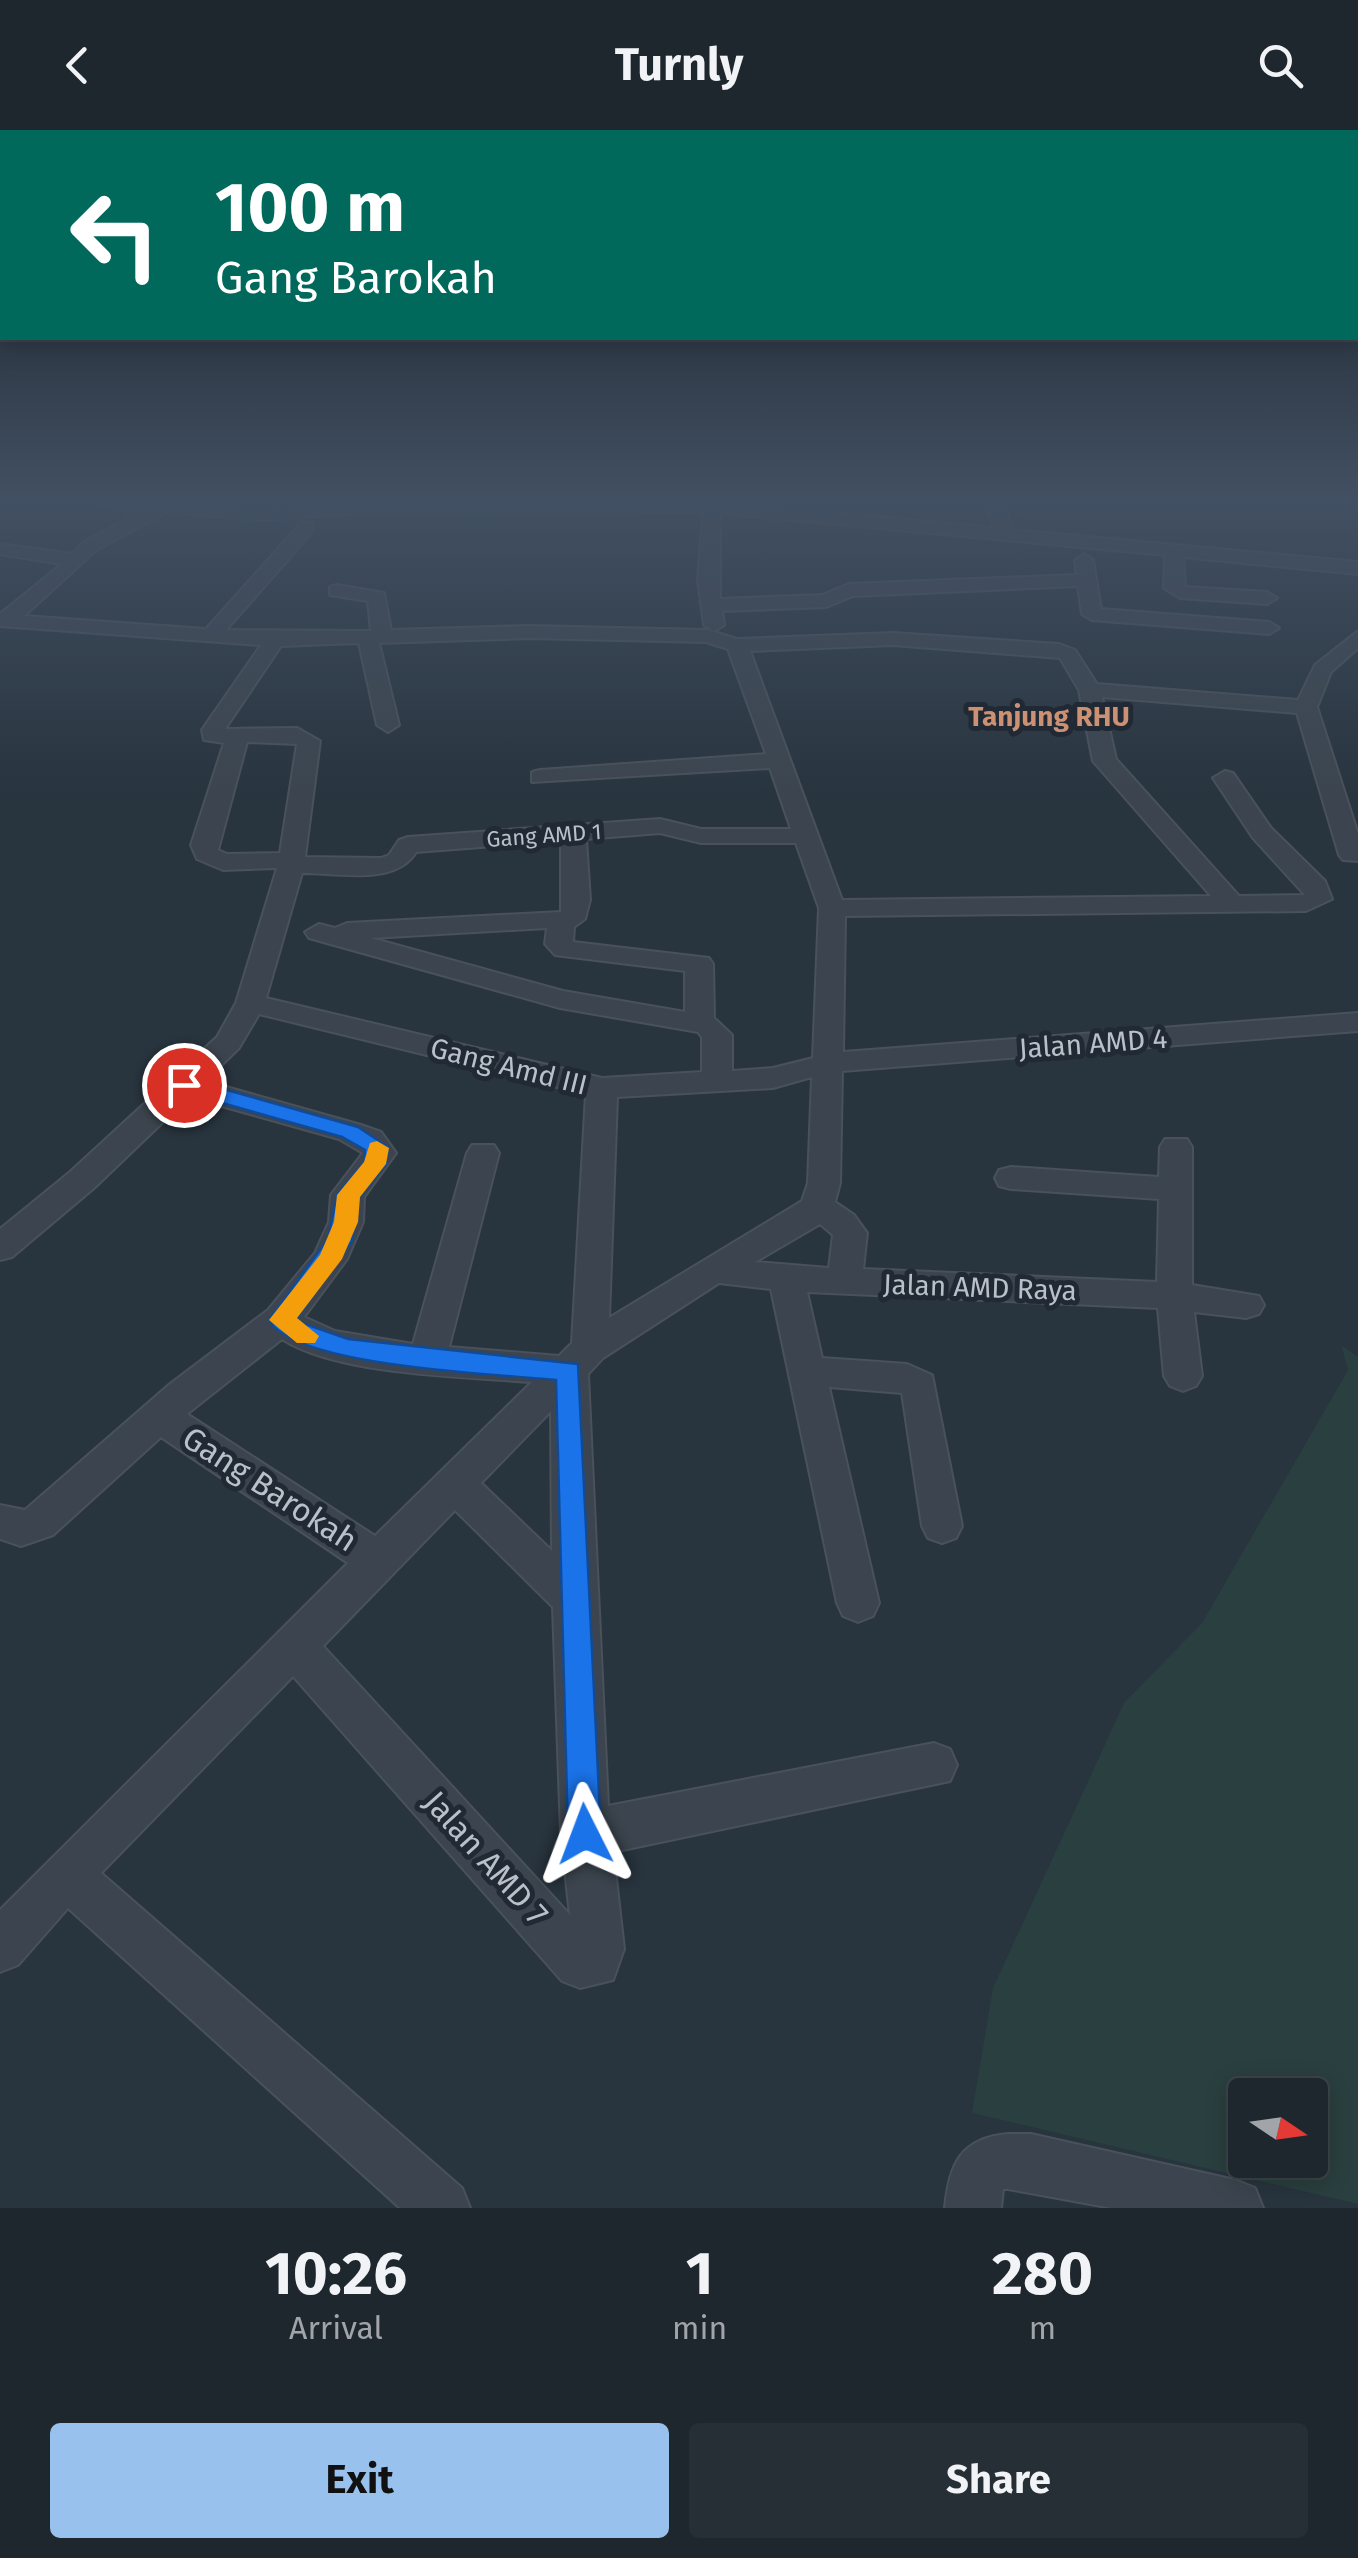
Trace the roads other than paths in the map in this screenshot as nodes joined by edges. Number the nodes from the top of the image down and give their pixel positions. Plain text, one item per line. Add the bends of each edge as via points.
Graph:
1 (35, 599) edge
2 (243, 599) edge
3 (376, 599) edge
4 (712, 599) edge
5 (830, 599) edge
6 (1090, 599) edge
7 (3, 620) edge
8 (1269, 628) dead end
9 (719, 629) junction
10 (213, 633) junction
11 (375, 637) junction
12 (1358, 638) edge
13 (275, 640) junction
14 (1090, 690) junction
15 (1306, 706) junction
16 (388, 725) dead end
17 (236, 737) junction
18 (782, 760) junction
19 (540, 777) dead end
20 (1225, 778) dead end
21 (574, 835) junction
22 (808, 836) junction
23 (1352, 855) dead end
24 (292, 862) junction
25 (1232, 904) junction
26 (832, 908) junction
27 (561, 921) junction
28 (272, 932) junction
29 (319, 932) junction
30 (250, 1003) junction
31 (1358, 1022) edge
32 (700, 1023) junction
33 (829, 1062) junction
34 (717, 1082) junction
35 (184, 1085) junction
36 (602, 1088) junction
37 (1176, 1147) dead end
38 (482, 1153) dead end
39 (1011, 1178) dead end
40 (1176, 1189) junction
41 (818, 1206) junction
42 (0, 1248) edge
43 (714, 1268) junction
44 (787, 1282) junction
45 (844, 1284) junction
46 (1174, 1295) junction
47 (1246, 1306) dead end
48 (282, 1320) junction
49 (428, 1357) junction
50 (580, 1360) junction
51 (808, 1371) junction
52 (1184, 1376) dead end
53 (161, 1417) junction
54 (457, 1486) junction
55 (0, 1522) edge
56 (942, 1526) dead end
57 (379, 1561) junction
58 (574, 1599) junction
59 (858, 1602) dead end
60 (294, 1644) junction
61 (934, 1765) dead end
62 (585, 1834) junction
63 (66, 1874) junction
64 (0, 1946) edge
65 (442, 2208) edge
66 (973, 2208) edge
67 (1234, 2208) edge

1 - 7 street
2 - 10 street
3 - 11 street
4 - 9 street
5 - 9 street
6 - 8 street via 1092,614
7 - 10 street
9 - 11 street
9 - 14 street via 1058,650 1068,654
9 - 18 street
10 - 13 street
11 - 13 street
11 - 16 street
12 - 15 street via 1322,669
13 - 17 street via 212,735
14 - 15 street
14 - 25 street via 1105,761
15 - 23 street
17 - 24 street via 297,735 309,741
17 - 24 street, Gang AMD 1 via 206,854 223,862
18 - 19 street
18 - 22 street
20 - 25 street via 1262,833 1320,896 1306,903
21 - 22 street, Gang AMD 1 via 660,826 702,836
21 - 24 street, Gang AMD 1 via 408,845 400,860 384,866
21 - 27 street via 577,914
22 - 26 street
24 - 28 street
25 - 26 street
26 - 33 street
27 - 29 street
27 - 32 street via 558,944 565,949 699,964
28 - 29 street
28 - 30 street
29 - 32 street via 560,999
30 - 35 street via 229,1042
30 - 36 street, Gang Amd III
31 - 33 street, Jalan AMD 4
32 - 34 street via 716,1035
33 - 34 street, Gang Amd III via 788,1076
33 - 41 street
34 - 36 street, Gang Amd III
35 - 42 street
35 - 48 street, Gang Barokah via 350,1132 380,1153 348,1195 346,1222 330,1259
36 - 50 street, Jalan AMD 7
37 - 40 street
38 - 49 street
39 - 40 street
40 - 46 street
41 - 43 street
41 - 45 street via 850,1233
43 - 44 street, Jalan AMD Raya
43 - 50 street
44 - 45 street, Jalan AMD Raya
44 - 51 street
45 - 46 street, Jalan AMD Raya
46 - 47 street, Jalan AMD Raya
46 - 52 street
48 - 49 street via 334,1345
48 - 53 street, Gang Barokah
49 - 50 street
50 - 54 street
50 - 58 street, Jalan AMD 7
51 - 56 street via 919,1385
51 - 59 street
53 - 55 street, Gang Barokah via 39,1523 22,1530
53 - 57 street, Gang Barokah
54 - 57 street
54 - 58 street
57 - 60 street
58 - 62 street, Jalan AMD 7
60 - 62 street, Jalan AMD 7 via 588,1965 599,1949
60 - 63 street
61 - 62 street
63 - 64 street
63 - 65 street
66 - 67 street via 976,2174 1000,2161

